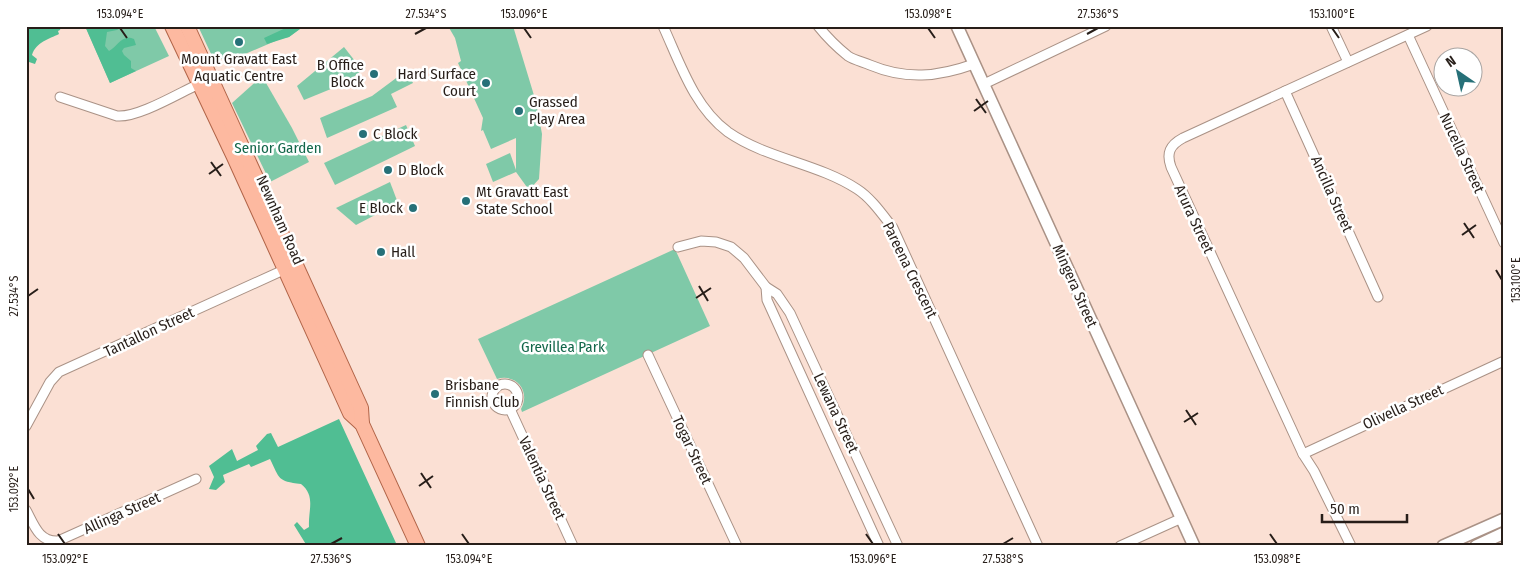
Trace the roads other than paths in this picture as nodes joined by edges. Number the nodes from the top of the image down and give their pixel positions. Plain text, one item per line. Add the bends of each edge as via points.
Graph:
1 (172, 26) edge
2 (187, 26) edge
3 (663, 26) edge
4 (818, 26) edge
5 (957, 26) edge
6 (1106, 26) edge
7 (1331, 26) edge
8 (1427, 26) edge
9 (1408, 35) junction
10 (1348, 62) junction
11 (974, 64) junction
12 (200, 84) junction
13 (984, 84) junction
14 (1285, 92) junction
15 (60, 97) dead end
16 (1504, 243) edge
17 (678, 246) dead end
18 (290, 267) junction
19 (766, 287) junction
20 (1378, 297) dead end
21 (648, 355) dead end
22 (1504, 361) edge
23 (510, 409) dead end
24 (26, 426) edge
25 (1303, 454) junction
26 (196, 479) dead end
27 (26, 510) edge
28 (1182, 518) junction
29 (1504, 518) edge
30 (1481, 528) junction
31 (1504, 533) edge
32 (1484, 544) edge
33 (418, 546) edge
34 (573, 546) edge
35 (737, 546) edge
36 (880, 546) edge
37 (898, 546) edge
38 (1038, 546) edge
39 (1120, 546) edge
40 (1194, 546) edge
41 (1351, 546) edge
42 (1443, 546) edge

1 - 12 main road, Newnham Road
2 - 18 main road, Newnham Road
3 - 38 street, Pareena Crescent via 688,81 705,109 727,131 754,147 858,189 893,228
4 - 11 street via 849,57 882,70 933,75
5 - 11 street, Mingera Street
6 - 13 street
7 - 10 street
8 - 9 street, Arura Street
9 - 10 street, Arura Street
9 - 16 street, Nucella Street
10 - 14 street, Arura Street
11 - 13 street, Mingera Street
12 - 15 street via 124,117
12 - 18 main road, Newnham Road
13 - 28 street, Mingera Street
14 - 20 street, Ancilla Street
14 - 25 street, Arura Street via 1176,142 1167,157
17 - 19 street, Lewana Street via 701,241 731,247 744,258
18 - 24 street, Tantallon Street via 59,372
18 - 33 main road, Newnham Road via 361,408 362,424
19 - 36 street, Lewana Street via 767,300
19 - 37 street, Lewana Street via 777,294 790,314
21 - 35 street, Togar Street
22 - 25 street, Olivella Street
23 - 34 street, Valentia Street
25 - 41 street, Arura Street
26 - 27 street, Allinga Street via 63,539 52,541 38,534
28 - 39 street
28 - 40 street, Mingera Street
29 - 30 street
30 - 32 street
30 - 42 street
31 - 32 street

